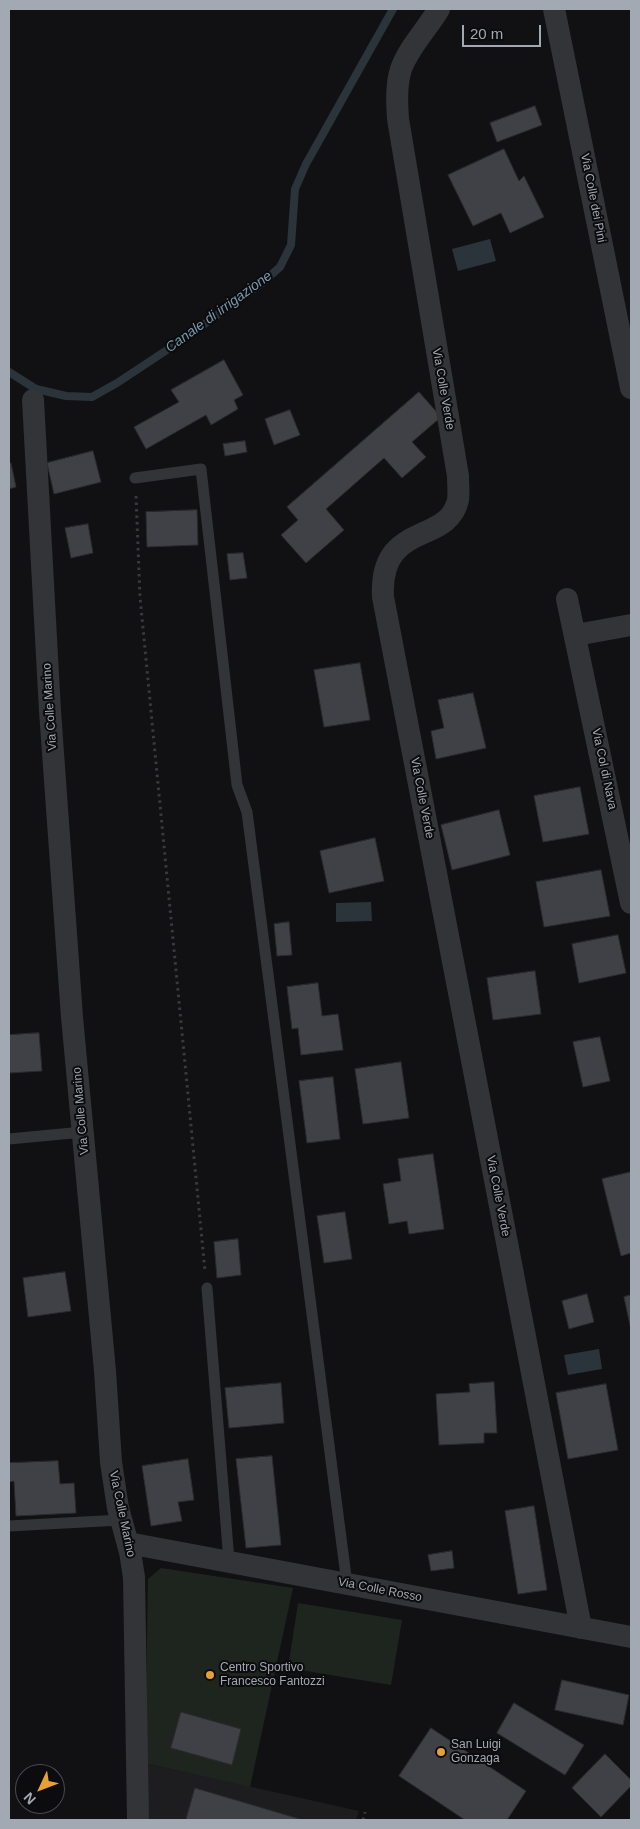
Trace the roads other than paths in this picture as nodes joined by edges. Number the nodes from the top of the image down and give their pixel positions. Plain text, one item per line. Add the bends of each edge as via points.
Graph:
1 (439, 9) edge
2 (554, 9) edge
3 (631, 388) edge
4 (33, 400) dead end
5 (135, 478) road end
6 (568, 599) dead end
7 (631, 625) edge
8 (576, 635) junction
9 (631, 903) edge
10 (83, 1132) junction
11 (9, 1139) edge
12 (207, 1288) road end
13 (121, 1520) junction
14 (9, 1526) edge
15 (128, 1543) junction
16 (229, 1562) junction
17 (348, 1584) junction
18 (581, 1628) junction
19 (631, 1637) edge
20 (138, 1820) edge

1 - 18 street, Via Colle Verde via 401,69 397,105 459,491 453,512 445,520 397,547 384,574 383,597
2 - 3 street, Via Colle dei Pini
4 - 10 street, Via Colle Marino via 50,721
5 - 17 lane via 201,469 237,785 247,812
6 - 8 street, Via Col di Nava
7 - 8 street
8 - 9 street, Via Col di Nava
10 - 11 lane
10 - 13 street, Via Colle Marino via 111,1462
12 - 16 lane
13 - 14 lane
13 - 15 street, Via Colle Marino
15 - 16 street, Via Colle Rosso
15 - 20 street, Via Colle Marino via 134,1577
16 - 17 street, Via Colle Rosso
17 - 18 street, Via Colle Rosso
18 - 19 street, Via Colle Rosso

